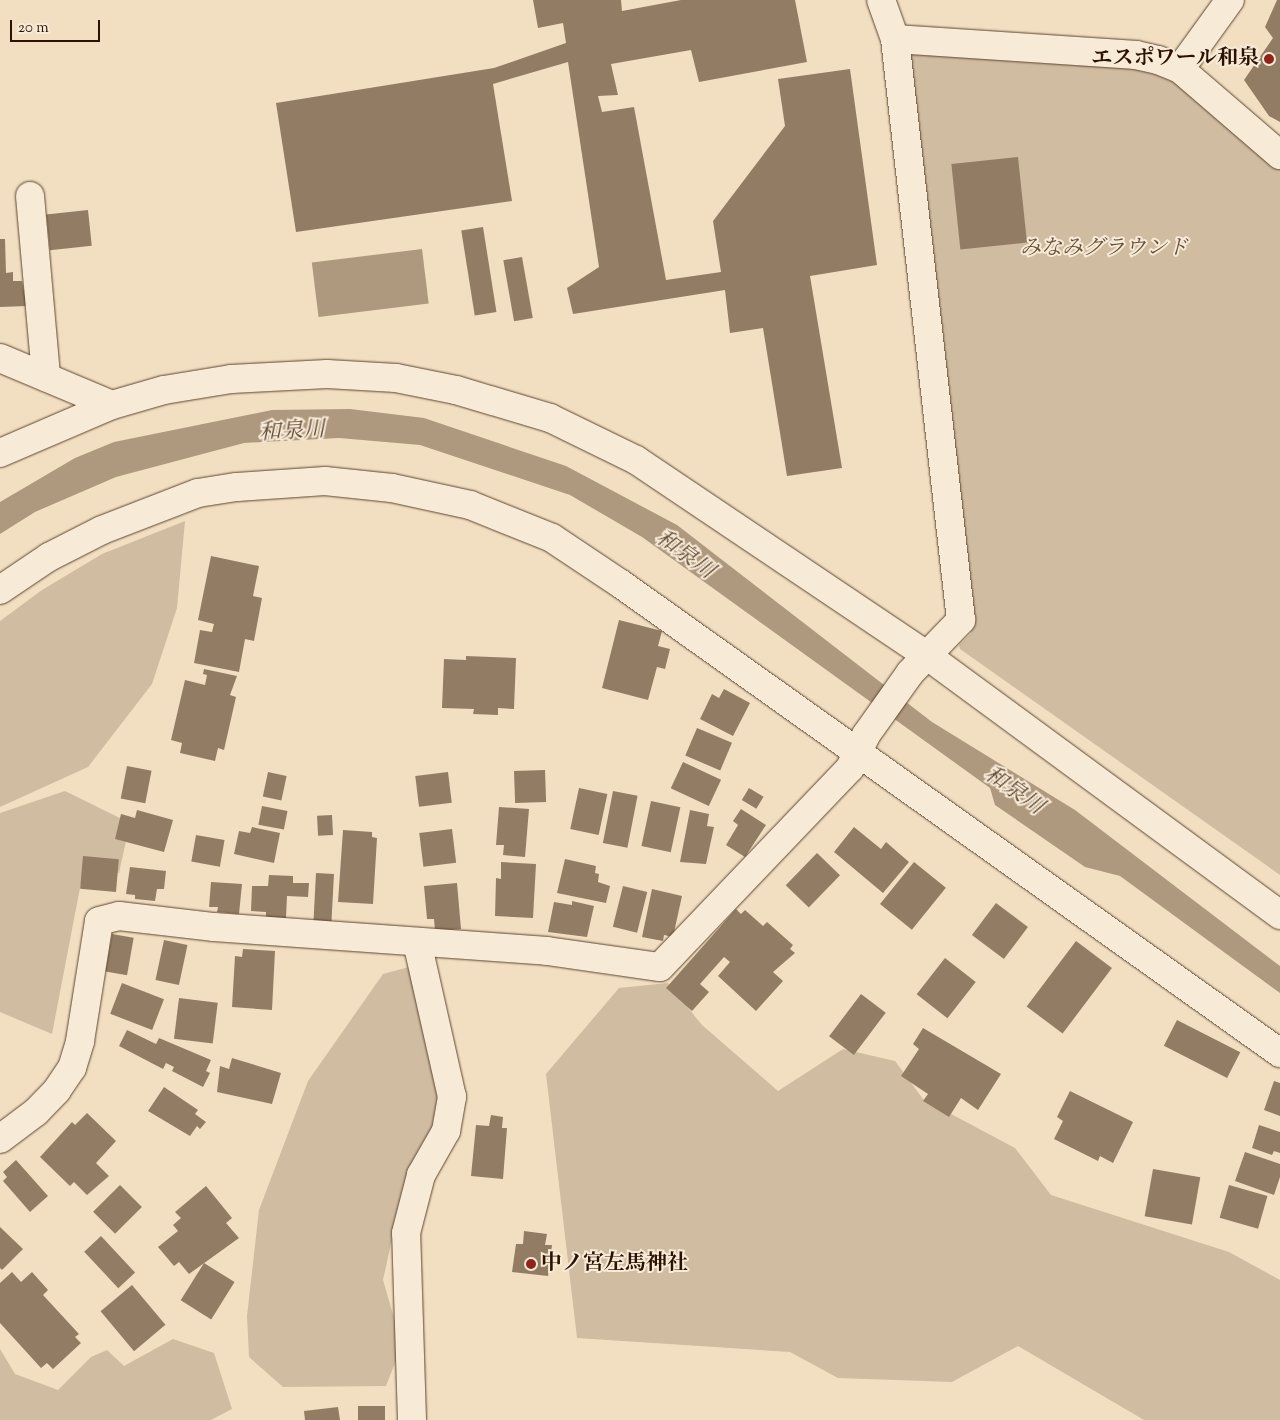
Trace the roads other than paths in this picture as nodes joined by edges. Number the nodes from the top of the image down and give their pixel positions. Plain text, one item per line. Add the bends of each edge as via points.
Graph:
1 (881, 0) edge
2 (1230, 0) edge
3 (895, 39) junction
4 (1180, 69) junction
5 (1280, 155) edge
6 (30, 196) dead end
7 (0, 358) edge
8 (46, 377) junction
9 (112, 405) junction
10 (0, 453) edge
11 (0, 590) edge
12 (918, 664) junction
13 (862, 743) junction
14 (1280, 915) edge
15 (417, 942) junction
16 (1280, 1053) edge
17 (0, 1139) edge
18 (412, 1420) edge

1 - 3 street
2 - 4 street
3 - 4 street via 1136,55
3 - 12 street via 961,620
4 - 5 street
6 - 8 street
7 - 8 street
8 - 9 street
9 - 10 street
9 - 12 street via 164,390 230,379 327,374 396,378 456,390 550,418 636,460
11 - 13 street via 49,557 102,530 198,493 325,481 392,488 470,505 552,538
12 - 13 street
12 - 14 street
13 - 15 street via 836,785 660,967 547,951
13 - 16 street
15 - 17 street via 214,927 119,916 99,920 80,1041 72,1068 36,1112
15 - 18 street via 452,1097 446,1131 421,1175 406,1233

